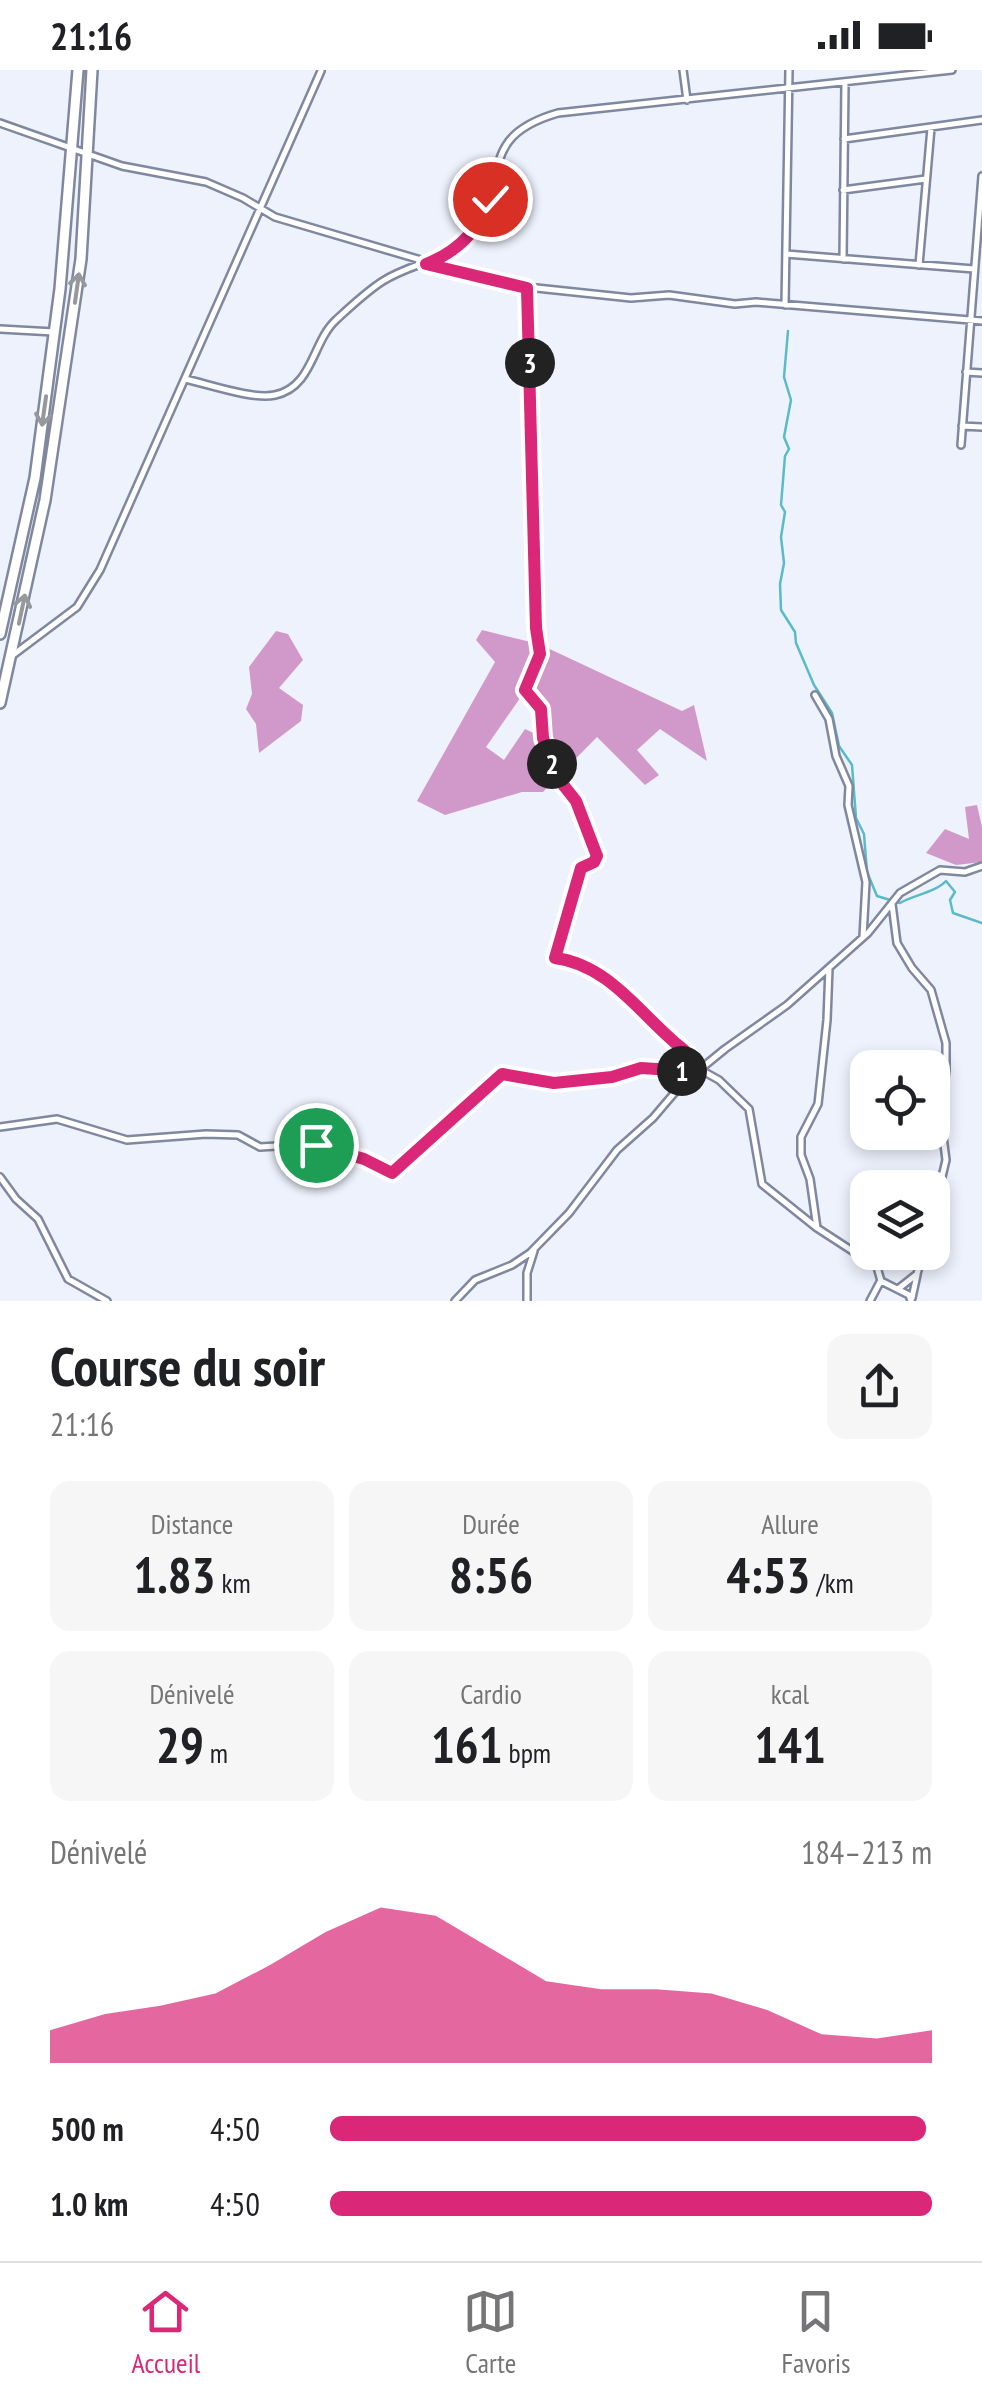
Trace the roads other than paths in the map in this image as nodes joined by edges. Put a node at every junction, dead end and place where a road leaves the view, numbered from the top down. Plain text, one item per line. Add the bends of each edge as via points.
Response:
1 (78, 70) edge
2 (92, 70) edge
3 (683, 70) edge
4 (789, 70) edge
5 (952, 70) edge
6 (322, 71) edge
7 (845, 82) junction
8 (791, 88) junction
9 (686, 100) junction
10 (982, 120) edge
11 (0, 123) edge
12 (931, 127) junction
13 (844, 139) junction
14 (72, 149) junction
15 (86, 153) junction
16 (982, 176) edge
17 (926, 179) junction
18 (844, 190) junction
19 (981, 200) edge
20 (261, 208) junction
21 (786, 254) junction
22 (842, 259) junction
23 (426, 264) junction
24 (919, 265) junction
25 (974, 269) junction
26 (527, 288) junction
27 (785, 305) junction
28 (970, 320) junction
29 (982, 321) edge
30 (0, 329) edge
31 (54, 332) junction
32 (966, 372) junction
33 (982, 373) edge
34 (184, 380) junction
35 (962, 426) junction
36 (982, 427) edge
37 (961, 445) dead end
38 (0, 634) edge
39 (13, 655) junction
40 (815, 696) dead end
41 (0, 704) edge
42 (982, 866) edge
43 (892, 903) junction
44 (864, 937) junction
45 (829, 968) junction
46 (702, 1070) junction
47 (688, 1071) junction
48 (0, 1128) edge
49 (944, 1170) edge
50 (0, 1177) edge
51 (816, 1228) junction
52 (535, 1248) junction
53 (918, 1270) edge
54 (917, 1274) junction
55 (881, 1280) junction
56 (898, 1289) junction
57 (107, 1301) edge
58 (455, 1301) edge
59 (528, 1301) edge
60 (870, 1301) edge

1 - 14 highway
2 - 15 highway
3 - 9 street
4 - 8 street
5 - 7 street
6 - 20 street
7 - 8 street
7 - 13 street
8 - 9 street
8 - 21 street
9 - 23 street via 558,112 517,129 497,159 477,226
10 - 12 street
11 - 14 street
12 - 13 street
12 - 17 street
13 - 18 street
14 - 15 street
14 - 31 highway
15 - 20 street via 147,173 206,182
39 -> 15 highway via 45,500 81,258
16 - 19 street
17 - 18 street
17 - 24 street
18 - 22 street
19 - 25 street
20 - 23 street
20 - 34 street
21 - 22 street
21 - 27 street
22 - 24 street
23 - 26 street
23 - 34 street via 384,281 336,320 310,367 282,393 258,396
24 - 25 street
25 - 28 street
26 - 27 street
26 - 47 street via 540,654 525,690 541,709 551,762 576,801 597,856 581,868 555,958 591,970 639,1006 693,1059
27 - 28 street
28 - 29 street
28 - 32 street
30 - 31 street
31 -> 38 highway via 35,478
32 - 33 street
32 - 35 street
34 - 39 street via 86,595
35 - 36 street
35 - 37 street
39 - 41 highway
40 - 44 street via 849,786 866,882
42 - 43 street via 940,870
43 - 44 street
43 - 49 street via 898,943 931,990 946,1043
44 - 45 street
45 - 46 street
45 - 51 street via 818,1104 801,1136 800,1155
46 - 47 street
46 - 51 street via 749,1109 762,1184
46 - 52 street via 616,1150
47 - 48 street via 641,1068 554,1083 502,1074 392,1173 310,1144 260,1147 238,1135 127,1140 58,1119
50 - 57 street via 38,1219 68,1279
51 - 55 street via 876,1268
52 - 58 street via 475,1280
52 - 59 street
53 - 54 street
54 - 56 street
54 - 56 street via 911,1301
55 - 56 street
55 - 60 street

